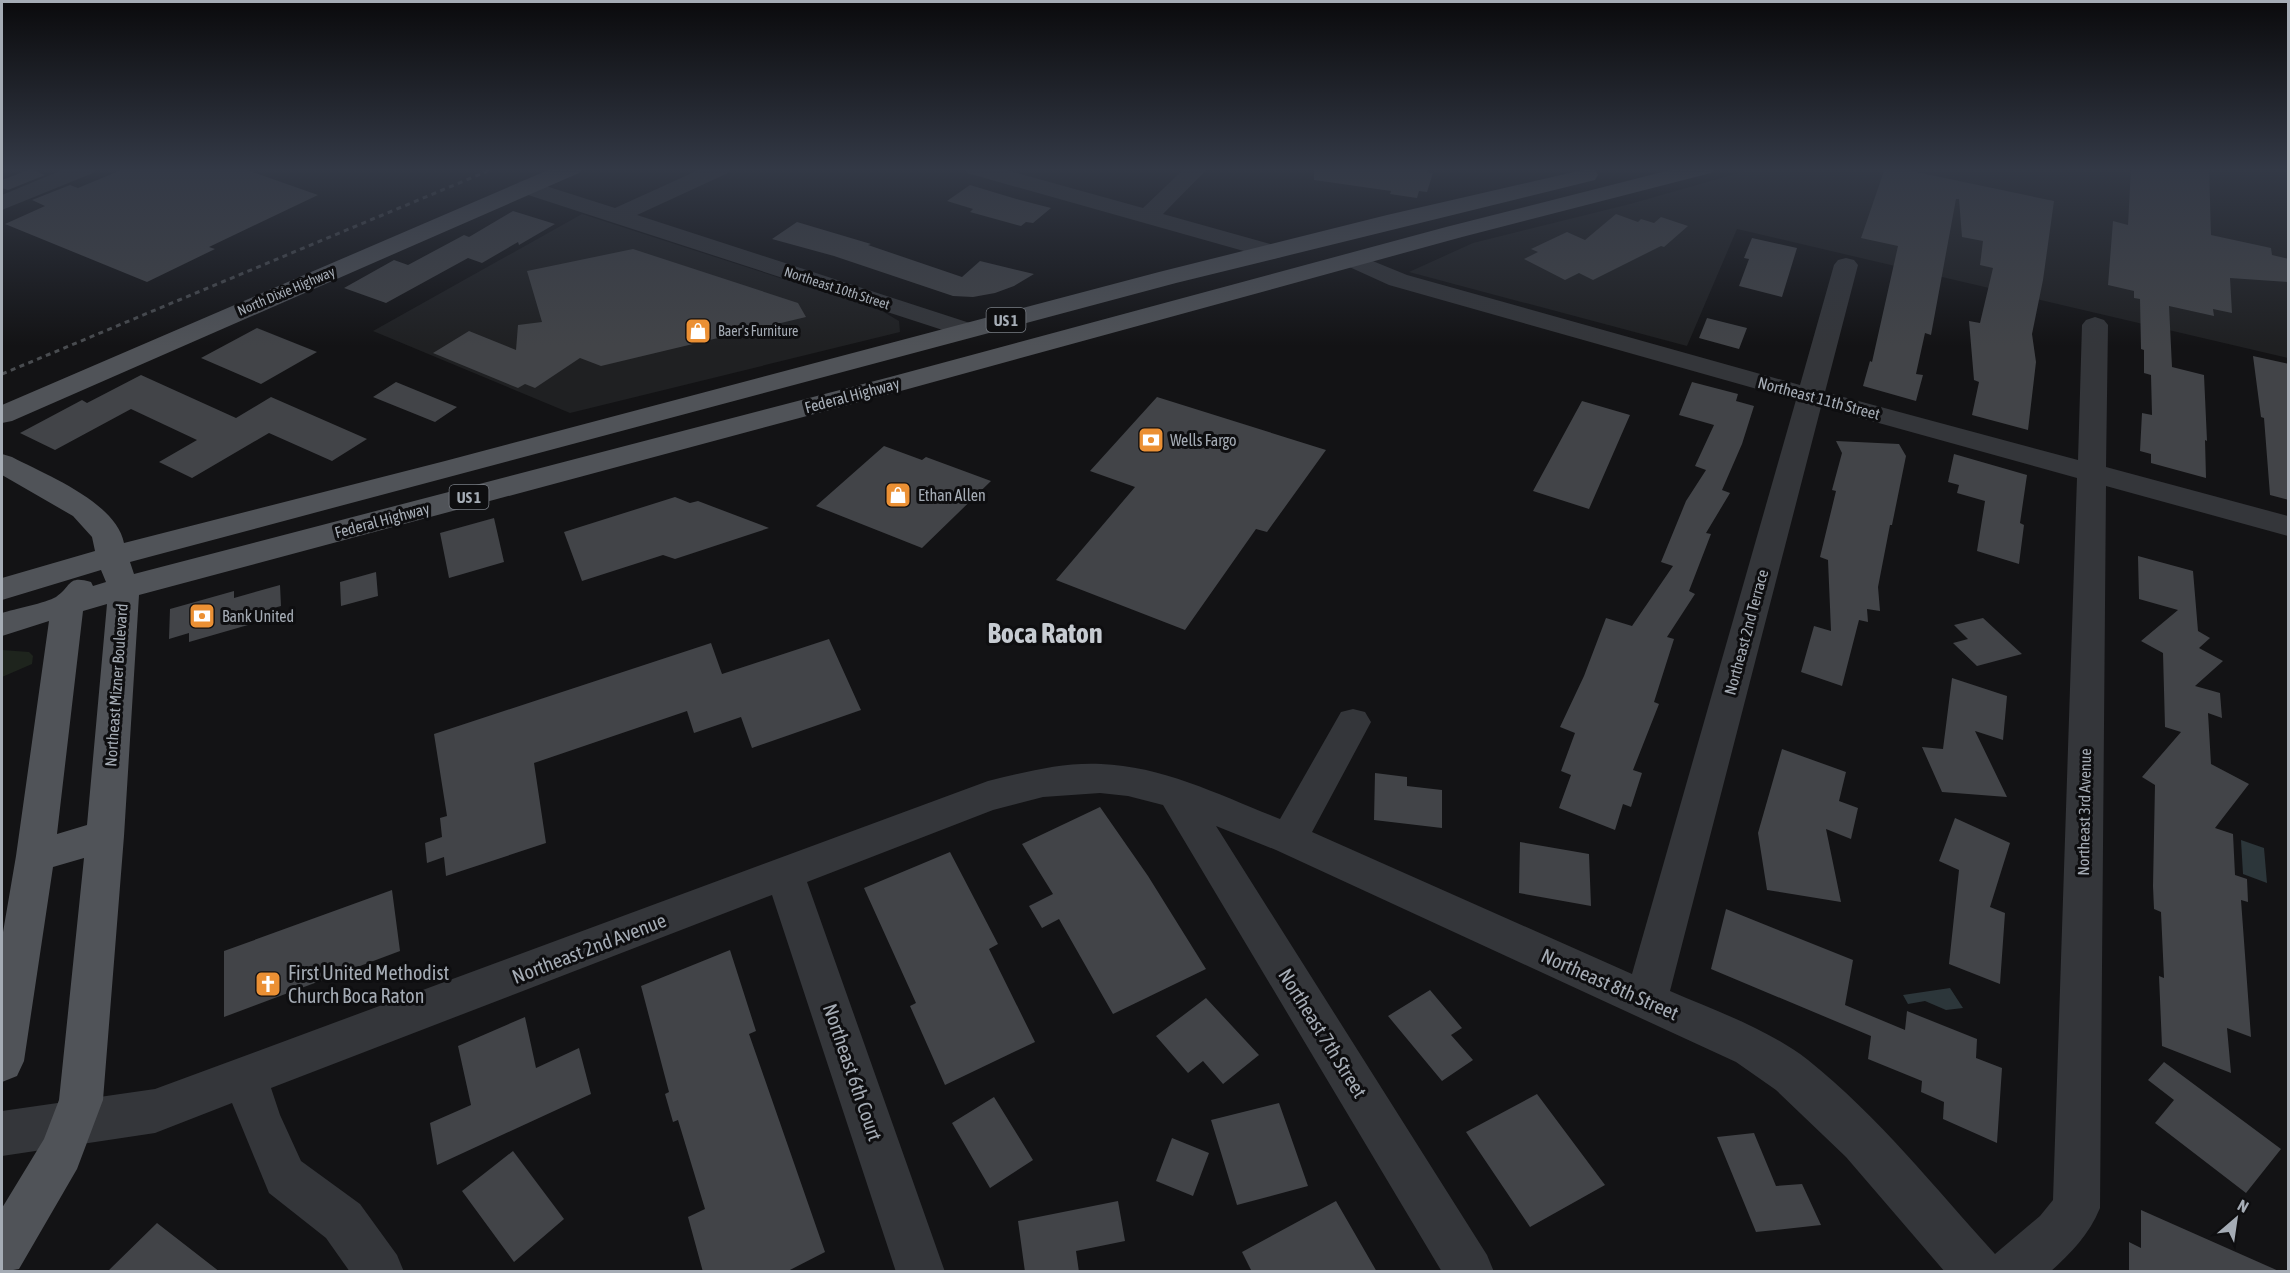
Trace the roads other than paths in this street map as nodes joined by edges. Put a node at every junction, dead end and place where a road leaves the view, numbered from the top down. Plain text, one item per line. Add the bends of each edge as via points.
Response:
1 (434, 227) edge
2 (652, 227) edge
3 (1188, 227) edge
4 (1372, 227) edge
5 (1454, 227) edge
6 (1204, 232) junction
7 (1273, 252) junction
8 (1353, 260) junction
9 (1846, 265) dead end
10 (1207, 269) junction
11 (1077, 302) junction
12 (907, 311) junction
13 (2096, 325) dead end
14 (967, 330) junction
15 (905, 346) junction
16 (1030, 348) junction
17 (899, 383) junction
18 (1810, 396) junction
19 (2, 415) edge
20 (2, 463) edge
21 (2091, 472) junction
22 (2289, 526) edge
23 (117, 571) junction
24 (2, 589) edge
25 (68, 604) junction
26 (2, 624) edge
27 (1353, 722) dead end
28 (1176, 794) junction
29 (105, 836) junction
30 (1289, 839) junction
31 (34, 856) junction
32 (784, 873) junction
33 (1646, 1000) junction
34 (2, 1061) edge
35 (246, 1078) junction
36 (74, 1123) junction
37 (2, 1134) edge
38 (2, 1252) edge
39 (380, 1272) edge
40 (921, 1272) edge
41 (1470, 1272) edge
42 (1978, 1272) edge
43 (2012, 1272) edge

1 - 19 main road, North Dixie Highway
2 - 12 street, Northeast 10th Street
3 - 6 street
4 - 7 main road, Federal Highway / US 1
5 - 8 main road, Federal Highway / US 1
6 - 7 street
6 - 10 street via 1217,245
7 - 10 main road, Federal Highway / US 1
8 - 16 main road, Federal Highway / US 1
8 - 18 street, Northeast 11th Street via 1398,280
9 - 18 street, Northeast 2nd Terrace
10 - 11 main road, Federal Highway / US 1
11 - 14 main road, Federal Highway / US 1
11 - 16 main road via 1037,327
12 - 14 street, Northeast 10th Street
12 - 15 street, Northeast 10th Street via 915,318 916,328
13 - 21 street, Northeast 3rd Avenue
14 - 15 main road, Federal Highway / US 1
14 - 17 main road via 961,344 947,355
15 - 23 main road, Federal Highway / US 1 via 510,453
16 - 17 main road, Federal Highway / US 1
17 - 23 main road, Federal Highway / US 1
18 - 21 street, Northeast 11th Street
18 - 33 street, Northeast 2nd Terrace
20 - 23 main road via 84,509 107,534
21 - 22 street, Northeast 11th Street
21 - 43 street, Northeast 3rd Avenue via 2076,1208 2057,1233
23 - 24 main road, Federal Highway / US 1
23 - 25 main road
23 - 29 main road, Northeast Mizner Boulevard
25 - 26 main road
25 - 31 main road
27 - 30 street
28 - 30 street, Northeast 8th Street
28 - 32 street, Northeast 2nd Avenue via 1100,778 1043,782 988,796
28 - 41 street, Northeast 7th Street
29 - 31 main road
29 - 36 main road, Northeast Mizner Boulevard via 87,1053
30 - 33 street, Northeast 8th Street
31 - 34 main road
32 - 35 street, Northeast 2nd Avenue
32 - 40 street, Northeast 6th Court
33 - 42 street, Northeast 8th Street via 1751,1048 1792,1075 1862,1141
35 - 36 street, Northeast 2nd Avenue via 155,1111
35 - 39 street via 259,1120 285,1176 343,1221
36 - 37 street, Northeast 2nd Avenue
36 - 38 main road, Northeast Mizner Boulevard

